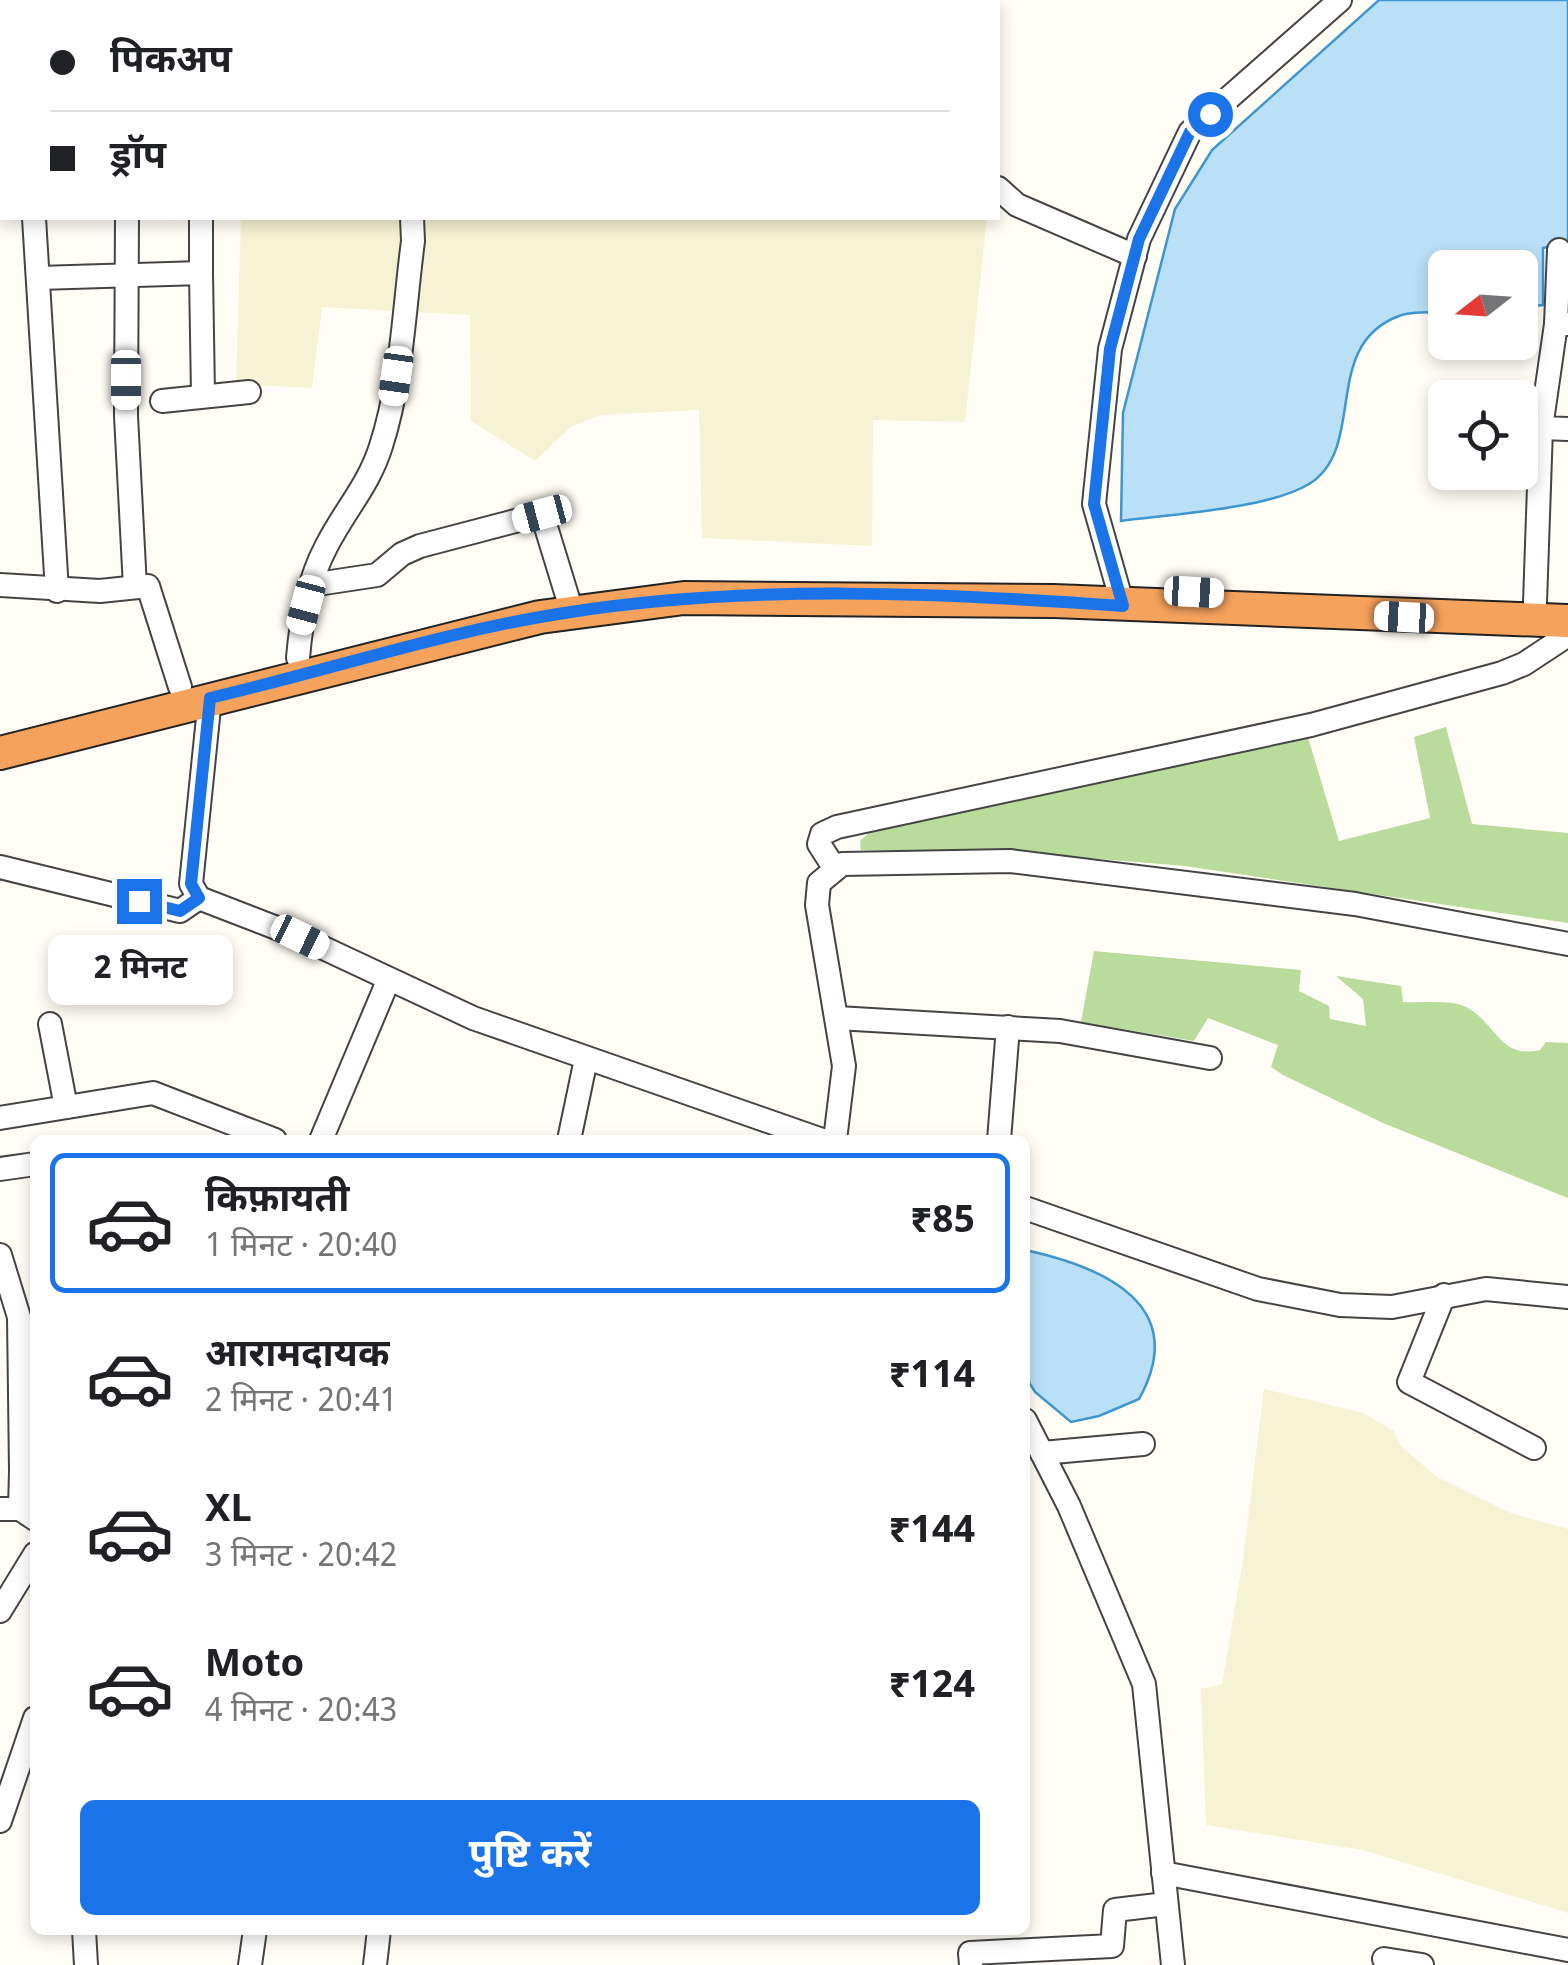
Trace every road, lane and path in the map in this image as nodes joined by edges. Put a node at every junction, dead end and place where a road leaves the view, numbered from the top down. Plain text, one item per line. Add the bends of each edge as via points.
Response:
1 (1340, 0) edge
2 (1000, 190) edge
3 (34, 220) edge
4 (127, 220) edge
5 (201, 220) edge
6 (412, 220) edge
7 (1559, 250) dead end
8 (1135, 256) junction
9 (125, 272) junction
10 (200, 273) junction
11 (38, 278) junction
12 (1562, 324) edge
13 (249, 392) dead end
14 (203, 395) junction
15 (162, 401) dead end
16 (1542, 428) junction
17 (1568, 429) edge
18 (0, 585) edge
19 (311, 585) junction
20 (135, 588) junction
21 (58, 591) junction
22 (1122, 597) junction
23 (1534, 602) junction
24 (570, 603) junction
25 (1568, 604) edge
26 (1567, 637) edge
27 (298, 658) junction
28 (195, 693) junction
29 (0, 735) edge
30 (0, 753) edge
31 (0, 867) edge
32 (835, 869) junction
33 (199, 898) junction
34 (1568, 944) edge
35 (388, 981) junction
36 (837, 1018) junction
37 (50, 1024) dead end
38 (1008, 1027) junction
39 (586, 1058) junction
40 (1210, 1058) dead end
41 (66, 1107) junction
42 (748, 1116) junction
43 (0, 1118) edge
44 (263, 1135) edge
45 (323, 1135) edge
46 (571, 1135) edge
47 (744, 1135) edge
48 (807, 1135) edge
49 (836, 1135) edge
50 (999, 1135) edge
51 (30, 1165) edge
52 (0, 1169) edge
53 (1030, 1210) edge
54 (0, 1255) edge
55 (30, 1284) edge
56 (11, 1285) junction
57 (1444, 1295) junction
58 (1568, 1297) edge
59 (19, 1362) edge
60 (1030, 1430) edge
61 (1143, 1444) dead end
62 (1534, 1448) dead end
63 (1042, 1454) junction
64 (28, 1471) edge
65 (18, 1512) edge
66 (30, 1562) edge
67 (0, 1611) edge
68 (30, 1733) edge
69 (0, 1822) edge
70 (1163, 1874) junction
71 (1166, 1904) junction
72 (84, 1935) edge
73 (254, 1935) edge
74 (378, 1935) edge
75 (1568, 1950) edge
76 (1093, 1956) edge
77 (1016, 1958) edge
78 (1384, 1959) dead end
79 (86, 1965) edge
80 (250, 1965) edge
81 (374, 1965) edge
82 (971, 1965) edge
83 (1173, 1965) edge
84 (1422, 1965) edge

1 - 8 street via 1190,132
2 - 8 street via 1017,204
3 - 11 street
4 - 9 street
5 - 10 street
6 - 19 street via 400,344 381,446 366,487 326,547
7 - 12 street
8 - 22 street via 1110,349 1094,504
9 - 10 street
9 - 11 street
9 - 20 street
10 - 14 street
11 - 21 street
12 - 16 street
13 - 14 street
14 - 15 street
16 - 17 street
16 - 23 street
18 - 21 street
19 - 24 street via 377,575 420,546 542,514
19 - 27 street
20 - 21 street
20 - 28 street via 148,586
22 - 23 highway
22 - 24 highway
22 - 26 highway
23 - 25 highway
24 - 27 highway
24 - 28 highway
26 - 32 street via 1502,673 1311,725 837,827 822,834 819,844
27 - 28 highway
28 - 29 highway
28 - 30 highway
28 - 33 street via 191,884
31 - 33 street via 168,910 180,911
32 - 34 street via 1010,861 1355,904
32 - 36 street via 818,883 817,905
33 - 35 street
35 - 39 street
35 - 45 street
36 - 38 street
36 - 49 street via 844,1066
37 - 41 street
38 - 40 street
38 - 50 street
39 - 42 street
39 - 46 street
41 - 43 street
41 - 44 street via 153,1093
42 - 47 street
42 - 48 street
51 - 52 street
53 - 57 street via 1258,1289 1366,1307
54 - 56 street
55 - 56 street
56 - 59 street
57 - 58 street via 1486,1289
57 - 62 street via 1409,1382
59 - 64 street
60 - 63 street
61 - 63 street
63 - 70 street via 1144,1684
64 - 65 street
66 - 67 street
68 - 69 street
70 - 71 street
70 - 75 street
71 - 76 street via 1115,1910 1112,1946
71 - 83 street
72 - 79 street
73 - 80 street
74 - 81 street
76 - 77 street
77 - 82 street via 970,1953
78 - 84 street

